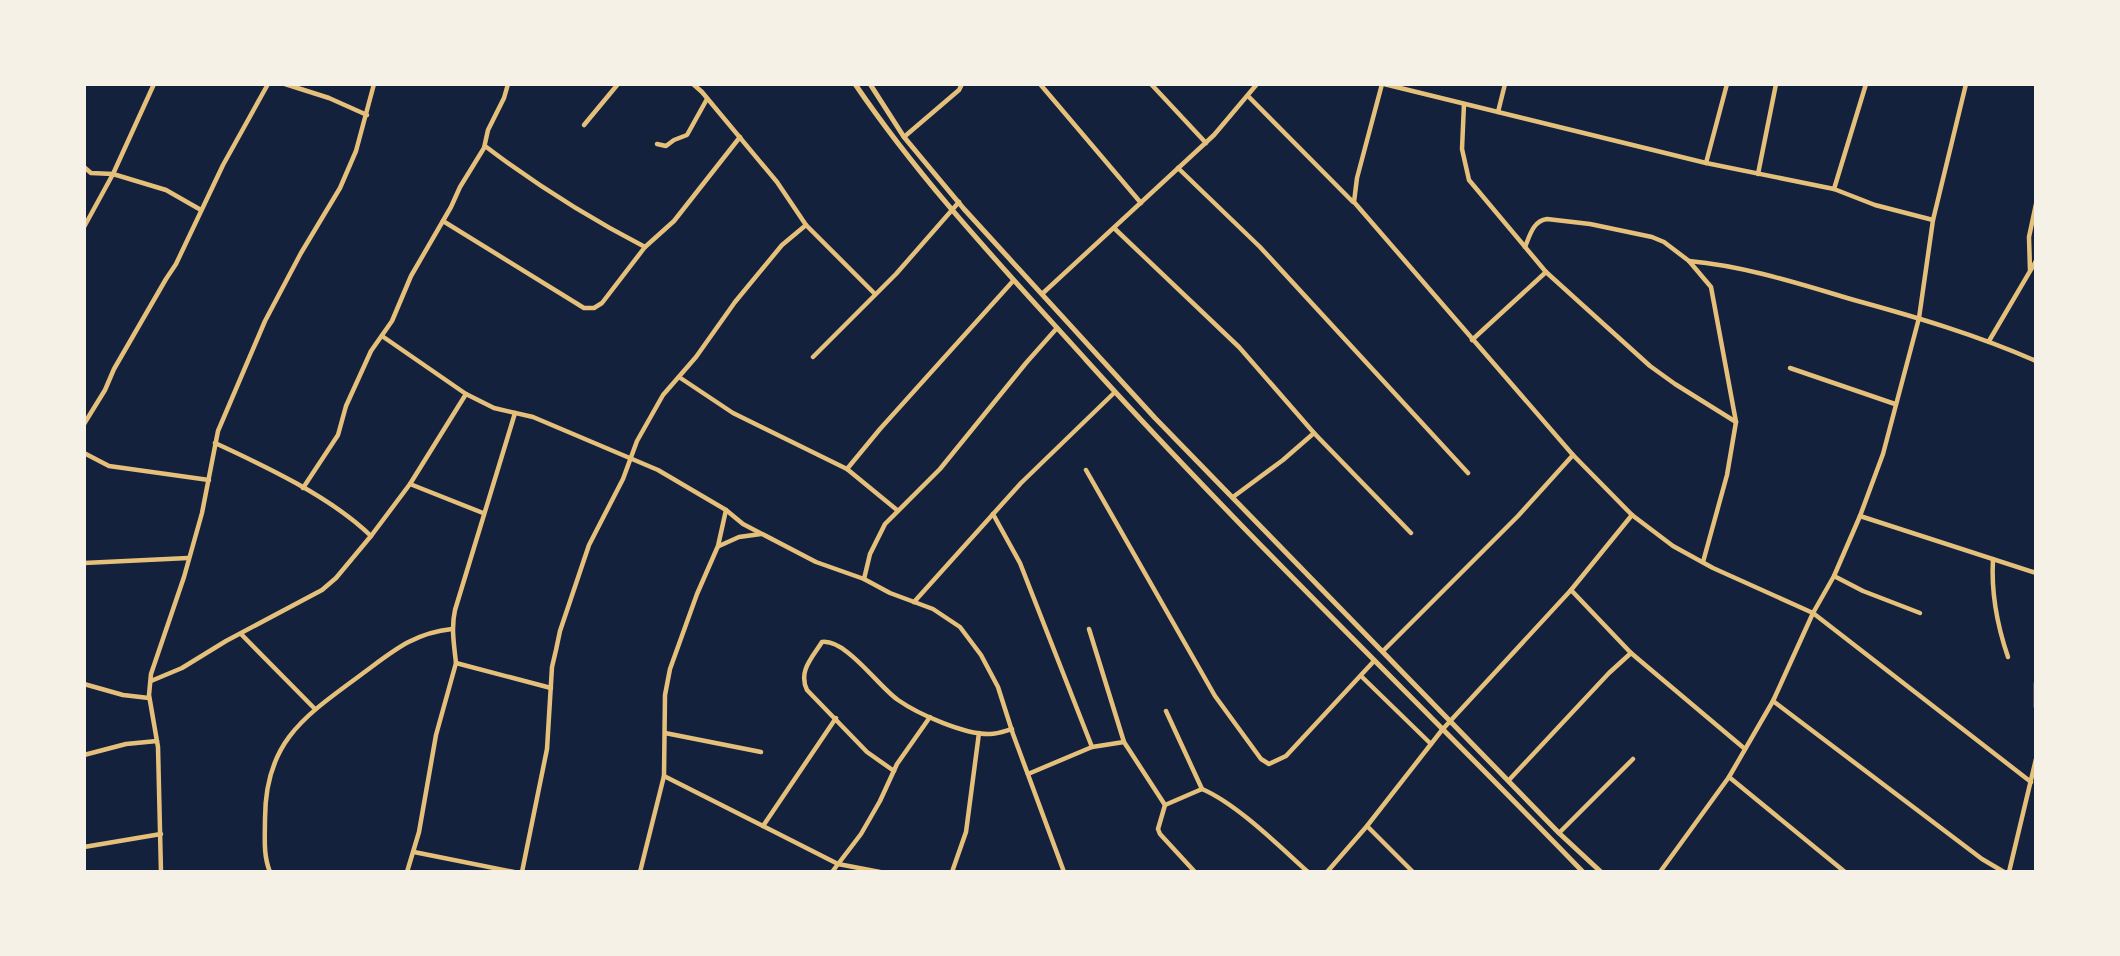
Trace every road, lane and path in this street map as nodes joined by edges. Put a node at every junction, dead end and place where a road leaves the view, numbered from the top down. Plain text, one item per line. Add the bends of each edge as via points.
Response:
1 (154, 84) edge
2 (268, 84) edge
3 (285, 84) edge
4 (374, 84) edge
5 (508, 84) edge
6 (618, 84) edge
7 (855, 84) edge
8 (870, 84) edge
9 (962, 84) edge
10 (1040, 84) edge
11 (1152, 84) edge
12 (1257, 84) edge
13 (1383, 84) edge
14 (1505, 84) edge
15 (1727, 84) edge
16 (1776, 84) edge
17 (1866, 84) edge
18 (1966, 84) edge
19 (695, 85) edge
20 (1248, 96) junction
21 (708, 99) junction
22 (1464, 104) junction
23 (1498, 112) junction
24 (367, 115) junction
25 (584, 125) dead end
26 (740, 137) junction
27 (904, 137) junction
28 (1206, 143) junction
29 (657, 144) dead end
30 (485, 146) junction
31 (1706, 163) junction
32 (84, 167) edge
33 (1178, 168) junction
34 (113, 174) junction
35 (1758, 174) junction
36 (1834, 189) junction
37 (959, 202) junction
38 (1354, 202) junction
39 (1141, 203) junction
40 (2036, 204) edge
41 (201, 210) junction
42 (951, 211) junction
43 (1933, 220) junction
44 (443, 221) junction
45 (806, 225) junction
46 (84, 227) edge
47 (1114, 228) junction
48 (645, 247) junction
49 (1525, 247) junction
50 (1689, 261) junction
51 (2036, 261) edge
52 (2030, 271) junction
53 (1546, 272) junction
54 (1013, 281) junction
55 (875, 294) junction
56 (1042, 294) junction
57 (1919, 318) junction
58 (1056, 328) junction
59 (382, 336) junction
60 (1472, 340) junction
61 (1989, 341) junction
62 (813, 357) dead end
63 (2036, 361) edge
64 (1790, 368) dead end
65 (679, 377) junction
66 (1115, 392) junction
67 (466, 394) junction
68 (1895, 404) junction
69 (515, 413) junction
70 (1736, 422) junction
71 (84, 424) edge
72 (1314, 433) junction
73 (215, 443) junction
74 (84, 453) edge
75 (1573, 455) junction
76 (630, 458) junction
77 (847, 469) junction
78 (1086, 470) dead end
79 (1468, 473) dead end
80 (209, 481) junction
81 (410, 484) junction
82 (303, 488) junction
83 (1233, 497) junction
84 (726, 510) junction
85 (897, 510) junction
86 (484, 513) junction
87 (993, 514) junction
88 (1632, 515) junction
89 (1860, 516) junction
90 (1411, 533) dead end
91 (763, 534) junction
92 (371, 536) junction
93 (718, 546) junction
94 (188, 558) junction
95 (1993, 559) junction
96 (1703, 562) junction
97 (84, 563) edge
98 (2036, 573) edge
99 (1834, 576) junction
100 (864, 579) junction
101 (1571, 590) junction
102 (914, 602) junction
103 (1920, 612) dead end
104 (1813, 613) junction
105 (452, 629) junction
106 (1089, 629) dead end
107 (241, 634) junction
108 (1383, 651) junction
109 (1631, 653) junction
110 (2008, 657) dead end
111 (1374, 661) junction
112 (456, 663) junction
113 (1361, 676) junction
114 (150, 681) junction
115 (2036, 683) edge
116 (84, 684) edge
117 (551, 688) junction
118 (149, 698) junction
119 (1773, 701) junction
120 (2036, 707) edge
121 (315, 709) junction
122 (1166, 712) dead end
123 (931, 716) junction
124 (836, 718) junction
125 (1451, 720) junction
126 (1012, 729) junction
127 (1442, 730) junction
128 (665, 733) junction
129 (979, 733) junction
130 (157, 741) junction
131 (1124, 742) junction
132 (1431, 744) junction
133 (1092, 747) junction
134 (1745, 749) junction
135 (761, 752) dead end
136 (84, 754) edge
137 (2036, 759) edge
138 (1633, 760) dead end
139 (894, 771) junction
140 (1028, 774) junction
141 (664, 776) junction
142 (1729, 777) junction
143 (1509, 780) junction
144 (2031, 782) junction
145 (1202, 789) junction
146 (1165, 806) junction
147 (763, 826) junction
148 (1367, 827) junction
149 (1559, 833) junction
150 (161, 834) junction
151 (84, 847) edge
152 (414, 852) junction
153 (838, 864) junction
154 (161, 872) edge
155 (270, 872) edge
156 (407, 872) edge
157 (514, 872) edge
158 (522, 872) edge
159 (640, 872) edge
160 (832, 872) edge
161 (880, 872) edge
162 (952, 872) edge
163 (1064, 872) edge
164 (1195, 872) edge
165 (1308, 872) edge
166 (1327, 872) edge
167 (1413, 872) edge
168 (1584, 872) edge
169 (1601, 872) edge
170 (1660, 872) edge
171 (1845, 872) edge
172 (2007, 872) edge

1 - 34 street
2 - 41 street
3 - 24 street
4 - 24 street
5 - 30 street
6 - 25 street
7 - 42 street
8 - 27 street
9 - 27 street
10 - 39 street
11 - 28 street
12 - 20 street
13 - 22 street
13 - 38 street
14 - 23 street
15 - 31 street
16 - 35 street
17 - 36 street
18 - 43 street
19 - 21 street
20 - 28 street
20 - 38 street
21 - 26 street
21 - 29 street via 687,135 666,146
22 - 23 street
22 - 49 street via 1462,149 1469,180
23 - 31 street
24 - 73 street via 340,188 265,321
26 - 45 street
26 - 48 street via 674,221
27 - 37 street
28 - 33 street
30 - 44 street
30 - 48 street via 603,225
31 - 35 street
32 - 34 street via 91,173
33 - 39 street
33 - 79 street via 1259,247
34 - 41 street via 166,190
34 - 46 street
35 - 36 street
36 - 43 street
37 - 42 street
37 - 56 street
38 - 60 street
39 - 47 street
40 - 52 street via 2029,237
41 - 71 street via 176,264
42 - 54 street
42 - 55 street
43 - 57 street
44 - 48 street via 584,308 603,303
44 - 59 street
45 - 55 street
45 - 65 street via 774,255
47 - 56 street
47 - 72 street via 1239,347
49 - 50 street via 1534,225 1547,219 1652,237
49 - 53 street
50 - 57 street via 1726,265
50 - 70 street via 1711,287
51 - 52 street
52 - 61 street
53 - 60 street
53 - 70 street via 1650,366
54 - 58 street
54 - 77 street
55 - 62 street
56 - 83 street
57 - 61 street
57 - 68 street
58 - 66 street
58 - 85 street via 940,469
59 - 67 street
59 - 82 street via 352,392 338,435
60 - 75 street
61 - 63 street
64 - 68 street
65 - 76 street via 663,395
65 - 77 street via 733,413
66 - 87 street
66 - 111 street
67 - 69 street
67 - 81 street
68 - 89 street
69 - 76 street
69 - 86 street
70 - 96 street
72 - 83 street
72 - 90 street
73 - 80 street
73 - 82 street
74 - 80 street via 109,466
75 - 88 street
75 - 108 street
76 - 84 street
76 - 117 street via 573,591 560,631
77 - 85 street
78 - 113 street via 1215,696 1261,759 1269,764 1286,756
80 - 94 street
81 - 86 street
81 - 92 street
82 - 92 street
83 - 108 street
84 - 91 street
84 - 93 street
85 - 100 street via 877,538
86 - 105 street
87 - 102 street
87 - 133 street via 1020,562
88 - 96 street
88 - 101 street
89 - 95 street
89 - 99 street
91 - 93 street
91 - 100 street via 816,562
92 - 107 street via 328,586
93 - 128 street via 670,668
94 - 97 street
94 - 114 street
95 - 98 street
95 - 110 street via 1993,597
96 - 104 street
99 - 103 street
99 - 104 street
100 - 102 street
101 - 109 street
101 - 125 street
102 - 126 street via 933,609 968,635 998,687
104 - 119 street
104 - 144 street
105 - 112 street
105 - 121 street via 432,631 389,653
106 - 131 street
107 - 114 street
107 - 121 street
108 - 125 street
109 - 134 street
109 - 143 street
111 - 113 street
111 - 127 street
112 - 117 street
112 - 152 street via 436,735
113 - 132 street
114 - 118 street
115 - 120 street
116 - 118 street
117 - 158 street via 547,749
118 - 130 street
119 - 134 street
119 - 172 street via 1982,859
121 - 155 street via 283,744 267,784 264,846
122 - 145 street
123 - 124 street via 898,700 838,645 822,642 804,670 803,681
123 - 129 street
123 - 139 street
124 - 139 street via 867,752
124 - 147 street
125 - 127 street
125 - 143 street
126 - 129 street
126 - 140 street
127 - 132 street
127 - 168 street
128 - 135 street
128 - 141 street
129 - 162 street via 967,832
130 - 136 street
130 - 150 street
131 - 133 street
131 - 146 street
132 - 148 street
133 - 140 street
134 - 142 street
137 - 144 street
138 - 149 street
139 - 153 street via 861,834
140 - 163 street
141 - 147 street
141 - 159 street
142 - 170 street
142 - 171 street
143 - 149 street
144 - 172 street
145 - 146 street
145 - 165 street via 1241,814
146 - 164 street via 1160,834
147 - 153 street
148 - 166 street
148 - 167 street
149 - 169 street
150 - 151 street
150 - 154 street
152 - 156 street
152 - 157 street
153 - 160 street
153 - 161 street

